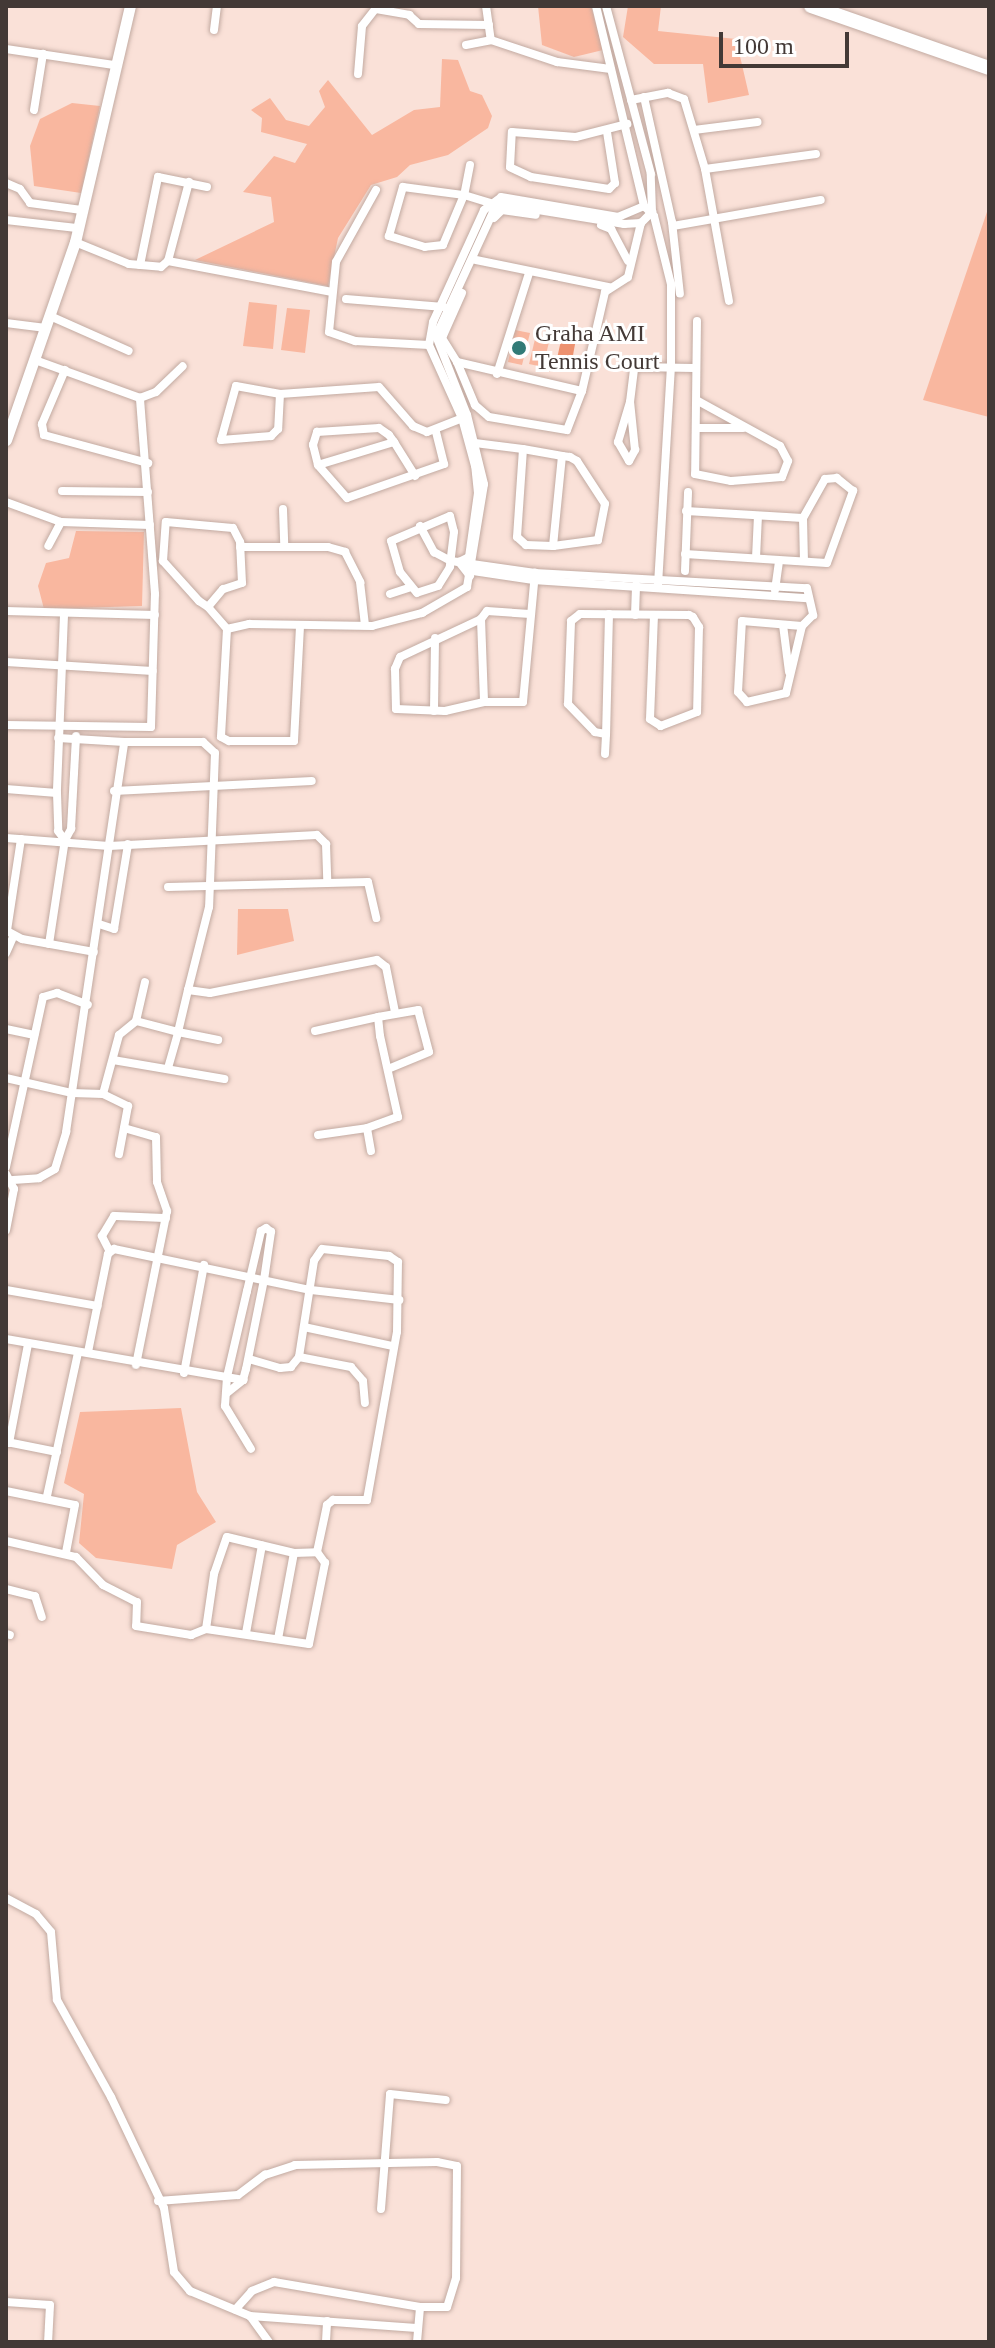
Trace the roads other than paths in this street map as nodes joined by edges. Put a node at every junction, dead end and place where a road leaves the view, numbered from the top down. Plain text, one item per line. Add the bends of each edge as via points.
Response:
1 (130, 6) edge
2 (217, 6) edge
3 (486, 6) edge
4 (596, 6) edge
5 (606, 6) edge
6 (811, 6) edge
7 (377, 8) edge
8 (489, 25) junction
9 (214, 30) dead end
10 (491, 40) junction
11 (466, 45) dead end
12 (6, 49) edge
13 (43, 54) junction
14 (114, 65) junction
15 (989, 68) edge
16 (611, 69) junction
17 (358, 74) dead end
18 (644, 97) junction
19 (631, 100) junction
20 (34, 110) dead end
21 (758, 122) dead end
22 (627, 124) junction
23 (694, 130) junction
24 (607, 132) junction
25 (816, 154) dead end
26 (470, 165) dead end
27 (705, 169) junction
28 (189, 182) junction
29 (6, 183) edge
30 (207, 187) dead end
31 (376, 190) dead end
32 (464, 195) junction
33 (821, 200) dead end
34 (494, 204) junction
35 (648, 209) junction
36 (82, 210) junction
37 (715, 218) junction
38 (6, 220) edge
39 (641, 223) junction
40 (673, 226) junction
41 (77, 228) junction
42 (75, 242) junction
43 (476, 260) junction
44 (168, 261) junction
45 (628, 261) junction
46 (140, 265) junction
47 (529, 273) junction
48 (609, 287) junction
49 (332, 292) junction
50 (680, 294) dead end
51 (346, 299) dead end
52 (729, 301) dead end
53 (445, 307) junction
54 (50, 316) junction
55 (697, 321) dead end
56 (6, 323) edge
57 (46, 328) junction
58 (429, 345) junction
59 (129, 351) dead end
60 (35, 360) junction
61 (457, 362) junction
62 (183, 366) dead end
63 (671, 366) junction
64 (694, 368) junction
65 (65, 370) junction
66 (450, 371) junction
67 (497, 374) junction
68 (440, 376) junction
69 (582, 391) junction
70 (280, 394) junction
71 (140, 398) junction
72 (698, 401) junction
73 (630, 402) junction
74 (464, 417) junction
75 (696, 428) junction
76 (747, 428) junction
77 (436, 432) junction
78 (6, 440) edge
79 (394, 442) junction
80 (475, 443) junction
81 (523, 449) junction
82 (562, 456) junction
83 (148, 463) junction
84 (318, 465) junction
85 (415, 476) junction
86 (62, 491) dead end
87 (148, 492) junction
88 (688, 492) dead end
89 (6, 502) edge
90 (283, 509) dead end
91 (686, 511) junction
92 (758, 516) junction
93 (803, 518) junction
94 (61, 522) junction
95 (150, 525) junction
96 (420, 526) junction
97 (48, 546) dead end
98 (553, 546) junction
99 (240, 547) junction
100 (284, 547) junction
101 (685, 554) junction
102 (756, 558) junction
103 (804, 561) junction
104 (455, 562) junction
105 (779, 562) junction
106 (473, 570) junction
107 (685, 571) dead end
108 (534, 577) junction
109 (658, 582) junction
110 (636, 585) junction
111 (409, 588) junction
112 (775, 591) junction
113 (390, 594) dead end
114 (208, 607) junction
115 (6, 611) edge
116 (530, 614) junction
117 (609, 614) junction
118 (64, 615) junction
119 (155, 615) junction
120 (635, 615) junction
121 (654, 615) junction
122 (481, 619) junction
123 (300, 625) junction
124 (783, 625) junction
125 (368, 626) junction
126 (802, 626) junction
127 (227, 629) junction
128 (435, 638) junction
129 (6, 662) edge
130 (63, 666) junction
131 (153, 671) junction
132 (790, 672) junction
133 (484, 702) junction
134 (434, 711) junction
135 (6, 725) edge
136 (59, 726) junction
137 (76, 727) junction
138 (151, 727) junction
139 (606, 734) junction
140 (58, 738) junction
141 (76, 738) junction
142 (124, 742) junction
143 (151, 742) junction
144 (605, 754) dead end
145 (74, 773) junction
146 (57, 774) junction
147 (312, 781) dead end
148 (6, 789) edge
149 (216, 790) junction
150 (114, 791) junction
151 (57, 793) junction
152 (6, 838) edge
153 (21, 839) junction
154 (65, 840) junction
155 (213, 840) junction
156 (128, 844) junction
157 (109, 846) junction
158 (105, 867) junction
159 (124, 870) junction
160 (327, 882) junction
161 (11, 884) edge
162 (168, 887) dead end
163 (211, 889) junction
164 (376, 918) dead end
165 (99, 924) junction
166 (10, 940) edge
167 (49, 944) junction
168 (94, 952) junction
169 (6, 953) edge
170 (145, 982) dead end
171 (188, 990) junction
172 (88, 1005) junction
173 (395, 1012) junction
174 (378, 1017) junction
175 (136, 1021) junction
176 (6, 1029) edge
177 (315, 1031) dead end
178 (178, 1032) junction
179 (34, 1035) junction
180 (218, 1040) dead end
181 (113, 1060) junction
182 (168, 1068) junction
183 (388, 1069) junction
184 (6, 1078) edge
185 (224, 1079) dead end
186 (26, 1083) junction
187 (72, 1093) junction
188 (103, 1094) junction
189 (10, 1126) edge
190 (124, 1128) junction
191 (367, 1128) junction
192 (318, 1135) dead end
193 (371, 1151) dead end
194 (119, 1154) dead end
195 (6, 1167) edge
196 (10, 1177) edge
197 (166, 1218) junction
198 (6, 1225) edge
199 (109, 1250) junction
200 (158, 1258) junction
201 (204, 1265) junction
202 (251, 1277) junction
203 (264, 1280) junction
204 (6, 1290) edge
205 (311, 1290) junction
206 (399, 1300) junction
207 (98, 1306) junction
208 (304, 1327) junction
209 (6, 1339) edge
210 (28, 1344) junction
211 (393, 1346) junction
212 (83, 1352) junction
213 (299, 1357) junction
214 (249, 1359) junction
215 (136, 1365) junction
216 (184, 1373) junction
217 (227, 1377) junction
218 (243, 1380) junction
219 (227, 1393) junction
220 (365, 1403) dead end
221 (7, 1442) edge
222 (251, 1449) dead end
223 (57, 1452) junction
224 (6, 1491) edge
225 (47, 1496) junction
226 (6, 1541) edge
227 (262, 1545) junction
228 (66, 1552) junction
229 (317, 1552) junction
230 (294, 1553) junction
231 (6, 1589) edge
232 (42, 1617) dead end
233 (206, 1629) junction
234 (246, 1633) junction
235 (278, 1639) junction
236 (6, 1898) edge
237 (446, 2100) dead end
238 (386, 2161) junction
239 (158, 2201) junction
240 (381, 2209) dead end
241 (6, 2302) edge
242 (420, 2307) junction
243 (235, 2310) junction
244 (250, 2316) junction
245 (327, 2321) junction
246 (417, 2328) junction
247 (48, 2342) edge
248 (269, 2342) edge
249 (326, 2342) edge
250 (417, 2342) edge

1 - 14 street
2 - 9 street
3 - 8 street
4 - 16 street
5 - 19 street
6 - 15 highway
7 - 8 street via 409,15 419,24
7 - 17 street via 362,26
8 - 10 street
10 - 11 street
10 - 16 street via 557,62
12 - 13 street
13 - 14 street
13 - 20 street
14 - 36 street
16 - 22 street
18 - 19 street
18 - 23 street via 677,94 684,99
18 - 40 street
19 - 35 street via 651,174
21 - 23 street
22 - 24 street
22 - 35 street
23 - 27 street
24 - 24 street via 576,137 512,132 507,137 510,167 531,177 609,189 615,183
25 - 27 street
26 - 32 street
27 - 37 street
28 - 30 street
28 - 44 street
28 - 46 street via 158,177
29 - 36 street via 20,189 30,203
31 - 49 street via 342,248
32 - 32 street via 439,247 389,236 401,188
32 - 34 street
33 - 37 street
34 - 35 street via 501,197 618,217
34 - 39 street
34 - 53 street
35 - 39 street
35 - 63 street via 671,284
36 - 41 street
37 - 40 street
37 - 52 street
38 - 41 street
39 - 45 street
40 - 50 street
41 - 42 street
42 - 46 street
42 - 54 street
43 - 45 street via 502,210 609,227
43 - 47 street
43 - 61 street via 442,338
44 - 46 street via 158,268
44 - 49 street
45 - 48 street via 628,277 620,286
47 - 48 street
47 - 67 street
48 - 69 street
49 - 58 street via 328,327 334,336
51 - 53 street
53 - 58 street
53 - 66 street via 436,336
54 - 57 street
54 - 59 street
55 - 64 street
56 - 57 street
57 - 60 street
58 - 68 street
60 - 65 street
60 - 78 street
61 - 67 street
61 - 69 street via 475,405 489,417 567,430
62 - 71 street via 156,392
63 - 64 street
63 - 73 street via 636,365
63 - 109 street
64 - 72 street
65 - 71 street
65 - 83 street via 42,424 44,435
66 - 68 street
66 - 74 street
67 - 69 street
68 - 74 street
70 - 70 street via 278,429 271,436 221,440 233,388
70 - 77 street via 379,387 413,426
71 - 83 street
72 - 75 street
72 - 76 street
73 - 73 street via 618,442 629,461 635,450
74 - 77 street
74 - 80 street
74 - 104 street via 478,493 469,557
75 - 76 street
75 - 76 street via 693,470 699,478 782,477 788,461 780,446
77 - 85 street via 444,464
79 - 84 street
79 - 84 street via 374,427 317,432 313,445
79 - 85 street
80 - 81 street
80 - 106 street via 485,490
81 - 82 street
81 - 98 street via 517,537 526,545
82 - 98 street
82 - 98 street via 577,461 600,490 606,515 594,543
83 - 87 street
84 - 85 street via 343,498
86 - 87 street
87 - 95 street
88 - 91 street
89 - 94 street
90 - 100 street
91 - 92 street
91 - 101 street
92 - 93 street
92 - 102 street
93 - 103 street
93 - 103 street via 825,479 837,478 853,491 831,557 822,564
94 - 95 street
94 - 97 street
95 - 119 street
96 - 104 street via 434,552
96 - 104 street via 450,516
96 - 111 street via 391,541
99 - 100 street
99 - 114 street via 242,583 223,589
99 - 114 street via 239,535 230,526 166,522 163,561 174,578
100 - 125 street via 345,552 360,582
101 - 102 street
101 - 107 street
102 - 105 street
103 - 105 street
104 - 106 street
104 - 111 street via 443,582 428,592
105 - 112 street
106 - 108 street
106 - 125 street via 459,596 391,623
108 - 109 street
108 - 110 street
108 - 116 street
109 - 110 street
109 - 112 street
110 - 120 street
111 - 113 street
112 - 126 street via 807,598 813,615
114 - 127 street
115 - 118 street
116 - 122 street via 494,608
116 - 133 street via 525,700 516,705
117 - 120 street
117 - 139 street
117 - 139 street via 580,614 571,621 568,704 573,714
118 - 119 street
118 - 130 street
119 - 131 street
120 - 121 street
121 - 121 street via 691,616 699,627 697,712 661,726 649,717
122 - 128 street
122 - 133 street
123 - 125 street
123 - 127 street
123 - 127 street via 294,741 221,737
124 - 126 street
124 - 132 street
124 - 132 street via 748,618 740,623 739,695 747,702 775,699 786,693
126 - 132 street
128 - 134 street
128 - 134 street via 397,661 394,701 399,711
129 - 130 street
130 - 131 street
130 - 136 street
131 - 138 street
133 - 134 street
135 - 136 street
136 - 137 street
136 - 140 street
137 - 138 street
137 - 141 street
138 - 143 street
139 - 144 street
140 - 141 street
140 - 146 street
141 - 142 street
141 - 145 street
142 - 143 street
142 - 150 street
143 - 149 street via 208,743 215,753
145 - 146 street
145 - 154 street via 71,829
146 - 151 street
147 - 149 street
148 - 151 street
149 - 150 street
149 - 155 street
150 - 157 street
151 - 154 street via 58,831
152 - 153 street
153 - 154 street
153 - 161 street
154 - 157 street
154 - 167 street
155 - 156 street
155 - 160 street via 321,836
155 - 163 street
156 - 157 street
156 - 159 street
157 - 158 street
158 - 159 street
158 - 165 street
159 - 165 street via 114,929
160 - 163 street
160 - 164 street via 368,882
161 - 166 street
162 - 163 street
163 - 171 street
165 - 168 street
166 - 167 street
166 - 169 street
167 - 168 street
168 - 172 street
170 - 175 street
171 - 173 street via 210,993 377,960 386,967
171 - 178 street
172 - 179 street via 57,993 43,997
172 - 187 street
173 - 174 street
173 - 183 street via 419,1011 429,1049 421,1059
174 - 177 street
174 - 183 street
175 - 178 street
175 - 181 street via 119,1035
176 - 179 street
178 - 180 street
178 - 182 street
179 - 186 street
181 - 182 street
181 - 188 street
182 - 185 street
183 - 191 street via 398,1117
184 - 186 street
186 - 187 street
186 - 189 street
187 - 188 street
187 - 196 street via 55,1169 39,1178
188 - 190 street via 127,1103
189 - 195 street
190 - 194 street
190 - 197 street via 156,1137 157,1182
191 - 192 street
191 - 193 street
196 - 198 street
197 - 199 street via 114,1216 102,1236
197 - 200 street
199 - 200 street
199 - 207 street
200 - 201 street
200 - 215 street
201 - 202 street
201 - 216 street
202 - 203 street
202 - 203 street via 266,1228 271,1232
202 - 217 street
203 - 205 street
203 - 214 street
204 - 207 street
205 - 206 street
205 - 206 street via 322,1249 373,1254 398,1262
205 - 208 street
206 - 211 street
207 - 212 street
208 - 211 street
208 - 213 street
209 - 210 street
210 - 212 street
210 - 221 street
211 - 229 street via 367,1500 330,1502
212 - 215 street
212 - 223 street
213 - 214 street via 291,1367 280,1368
213 - 220 street via 351,1367 363,1381
214 - 218 street
215 - 216 street
216 - 217 street
217 - 218 street
217 - 219 street
218 - 219 street
219 - 222 street via 226,1414
221 - 223 street
223 - 225 street
224 - 225 street
225 - 228 street via 76,1506
226 - 228 street
227 - 230 street
227 - 233 street via 225,1539
227 - 234 street
228 - 233 street via 103,1585 137,1602 136,1626 191,1635
229 - 230 street
229 - 235 street via 325,1563 311,1642
230 - 235 street
231 - 232 street via 35,1596
233 - 234 street
234 - 235 street
236 - 239 street via 36,1914 51,1932 52,1980 65,2022 111,2097
237 - 238 street via 390,2094
238 - 239 street via 295,2165 265,2175 238,2195
238 - 240 street
238 - 242 street via 457,2166 456,2278 447,2307
239 - 243 street via 174,2272 190,2291
241 - 247 street via 50,2305
242 - 243 street via 274,2282 259,2286
242 - 246 street
243 - 244 street
244 - 245 street
244 - 248 street
245 - 246 street
245 - 249 street
246 - 250 street

